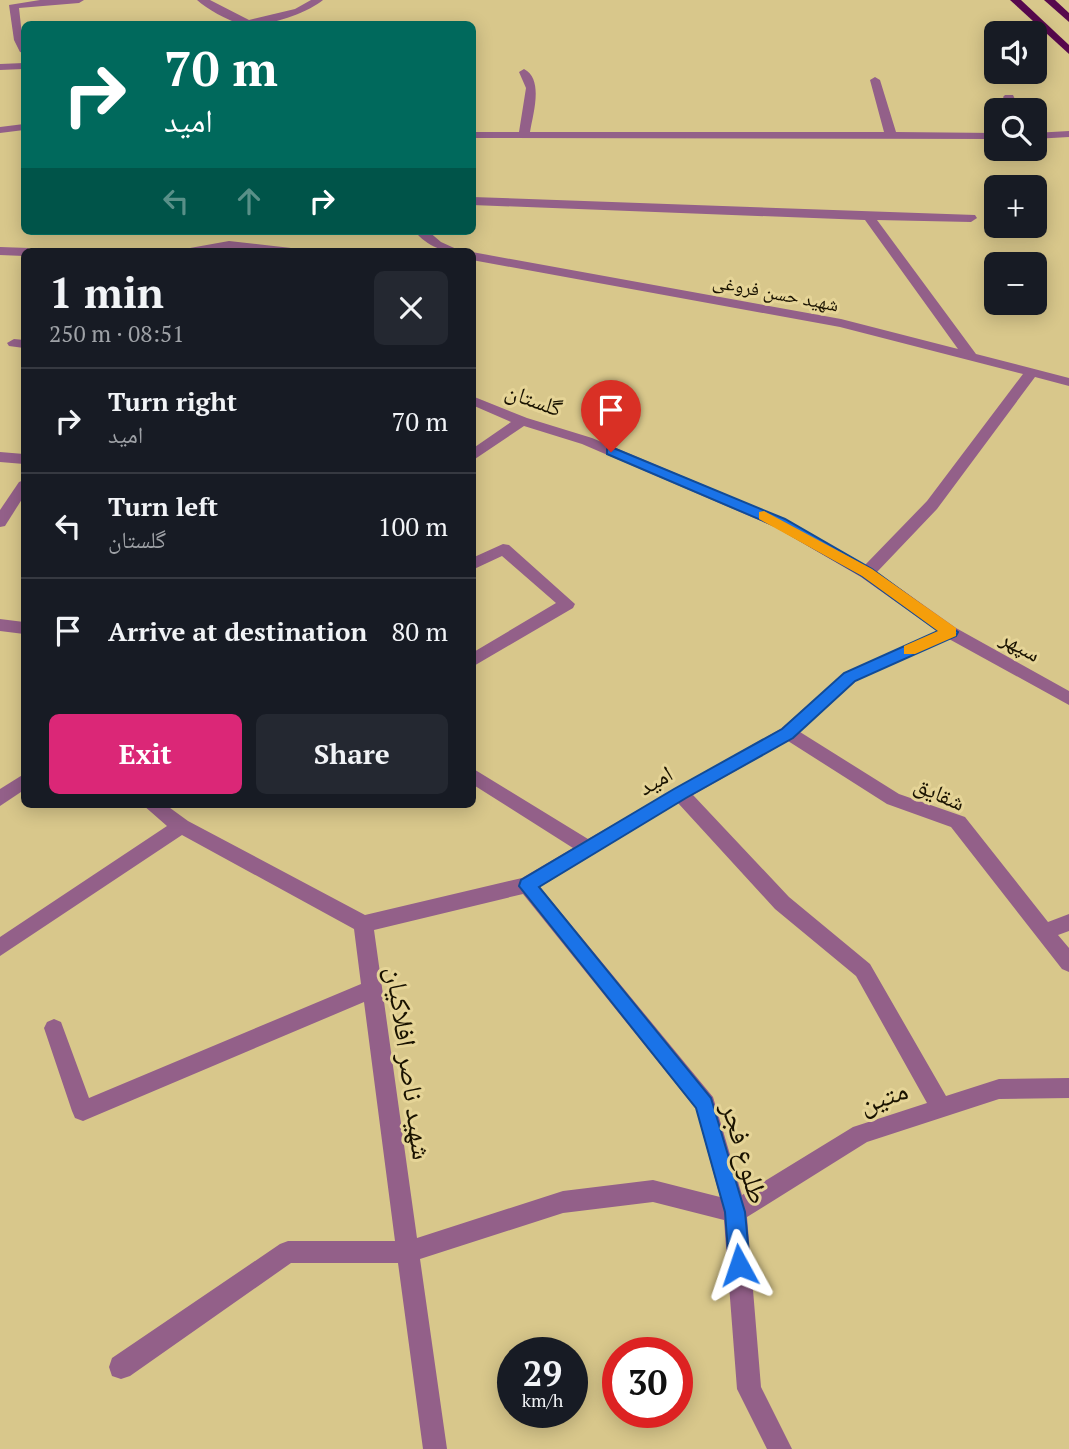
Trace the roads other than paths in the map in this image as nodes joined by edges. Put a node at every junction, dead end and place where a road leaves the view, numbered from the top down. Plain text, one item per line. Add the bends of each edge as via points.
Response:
1 (79, 0) edge
2 (318, 0) edge
3 (1015, 0) edge
4 (1049, 0) edge
5 (208, 2) edge
6 (1069, 19) edge
7 (243, 21) edge
8 (260, 21) edge
9 (21, 44) edge
10 (1069, 51) edge
11 (21, 66) edge
12 (0, 67) edge
13 (524, 72) dead end
14 (876, 80) dead end
15 (21, 127) edge
16 (0, 130) edge
17 (1069, 134) edge
18 (476, 135) edge
19 (524, 135) junction
20 (1047, 135) edge
21 (891, 136) junction
22 (984, 136) edge
23 (476, 201) edge
24 (869, 217) junction
25 (971, 218) dead end
26 (425, 235) edge
27 (212, 248) edge
28 (256, 248) edge
29 (446, 248) edge
30 (0, 251) edge
31 (21, 252) edge
32 (476, 257) edge
33 (971, 357) junction
34 (1032, 372) junction
35 (1069, 382) edge
36 (476, 402) edge
37 (522, 421) junction
38 (476, 453) edge
39 (0, 457) edge
40 (21, 459) edge
41 (21, 490) edge
42 (0, 522) edge
43 (476, 563) edge
44 (867, 573) junction
45 (0, 625) edge
46 (21, 628) edge
47 (950, 632) junction
48 (476, 659) edge
49 (1069, 699) edge
50 (788, 733) junction
51 (476, 778) edge
52 (21, 783) edge
53 (680, 793) junction
54 (0, 799) edge
55 (156, 808) edge
56 (181, 826) junction
57 (588, 848) junction
58 (527, 886) junction
59 (1069, 922) edge
60 (363, 924) junction
61 (1046, 931) junction
62 (0, 948) edge
63 (1069, 963) edge
64 (372, 989) junction
65 (54, 1028) dead end
66 (1069, 1088) edge
67 (941, 1108) junction
68 (735, 1212) junction
69 (408, 1252) junction
70 (121, 1367) dead end
71 (435, 1449) edge
72 (779, 1449) edge

1 - 9 street via 14,5
2 - 8 street via 299,11
3 - 10 main road
4 - 6 main road
5 - 7 street
11 - 12 street
13 - 19 street via 531,88
14 - 21 street
15 - 16 street
17 - 20 street
18 - 19 street
19 - 21 street
21 - 22 street
23 - 24 street
24 - 25 street
24 - 33 street
26 - 29 street
27 - 28 street
30 - 31 street
32 - 33 street, شهید حسن فروغی via 841,324
33 - 34 street, شهید حسن فروغی
34 - 35 street, شهید حسن فروغی
34 - 44 street via 932,505
36 - 37 street, گلستان
37 - 38 street
37 - 44 street, گلستان via 587,441 780,523
39 - 40 street
41 - 42 street
43 - 48 street via 503,549 567,604
44 - 47 street, گلستان
45 - 46 street
47 - 49 street, سپهر
47 - 50 street, امید via 850,677
50 - 53 street, امید
50 - 61 street, شقایق via 892,799 958,822
51 - 57 street
52 - 54 street
53 - 57 street, امید
53 - 67 street via 782,903 863,970
55 - 56 street
56 - 60 street
56 - 62 street
57 - 58 street, امید
58 - 60 street, امید
58 - 68 street, طلوع فجر via 705,1104
59 - 61 street
60 - 64 street, شهید ناصر افلاکیان
61 - 63 street, شقایق
64 - 65 street via 83,1111
64 - 69 street, شهید ناصر افلاکیان
66 - 67 street, متین via 999,1089
67 - 68 street, متین via 861,1134
68 - 69 street via 653,1191 563,1202
68 - 72 street, طلوع فجر via 750,1390
69 - 70 street via 288,1252
69 - 71 street, شهید ناصر افلاکیان

